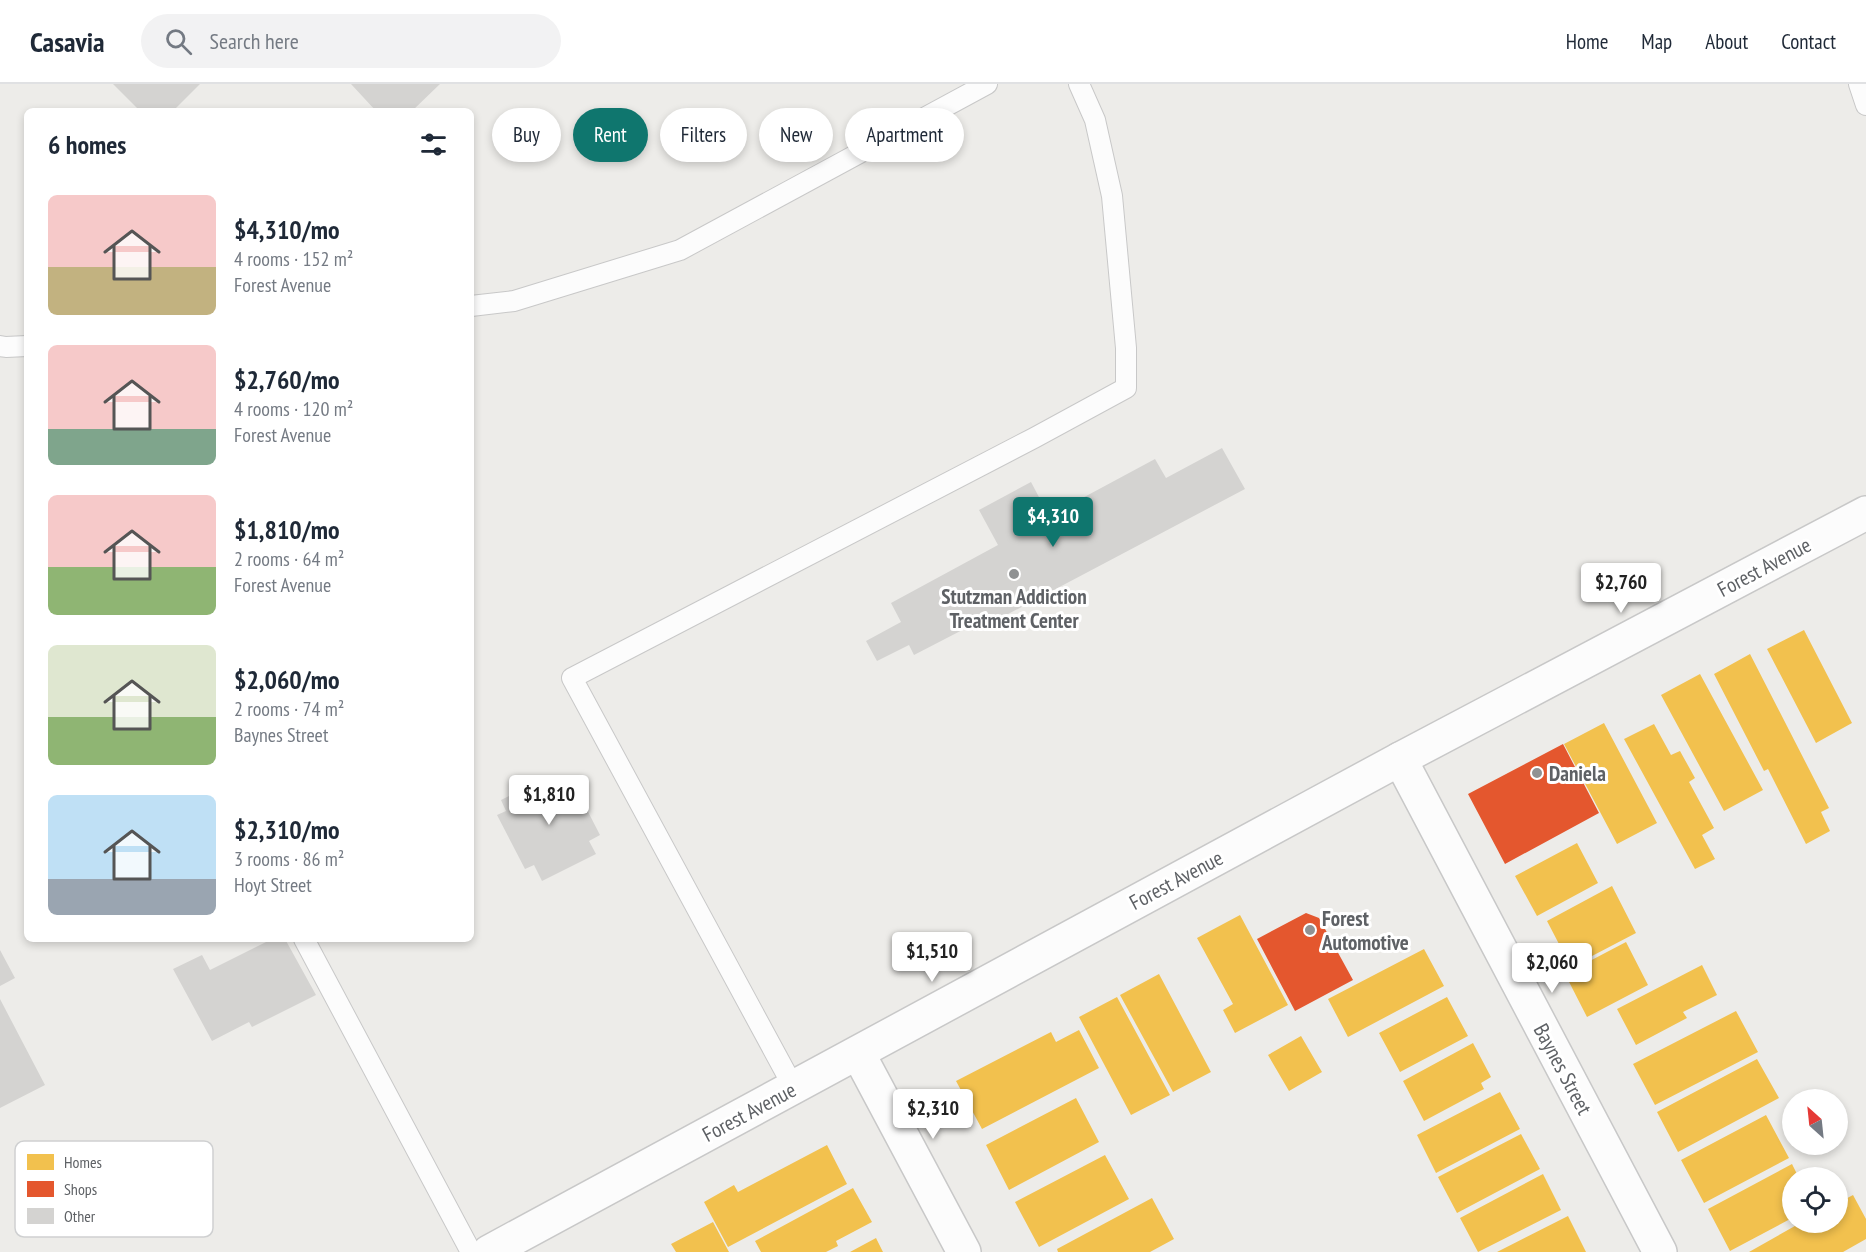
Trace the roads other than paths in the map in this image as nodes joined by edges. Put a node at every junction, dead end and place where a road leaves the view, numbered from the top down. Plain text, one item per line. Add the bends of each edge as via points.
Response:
1 (987, 84) edge
2 (1079, 84) edge
3 (1859, 84) edge
4 (1866, 105) edge
5 (474, 306) edge
6 (0, 346) edge
7 (24, 346) edge
8 (1866, 513) edge
9 (1400, 759) junction
10 (306, 942) edge
11 (858, 1053) junction
12 (794, 1088) junction
13 (471, 1252) edge
14 (489, 1252) edge
15 (964, 1252) edge
16 (1660, 1252) edge

1 - 5 lane via 680,249 514,301
2 - 12 lane via 1095,120 1112,196 1126,388 572,678
3 - 4 lane
6 - 7 lane
8 - 9 street, Forest Avenue
9 - 11 street, Forest Avenue
9 - 16 street, Baynes Street
10 - 13 lane
11 - 12 street, Forest Avenue
11 - 15 street
12 - 14 street, Forest Avenue

